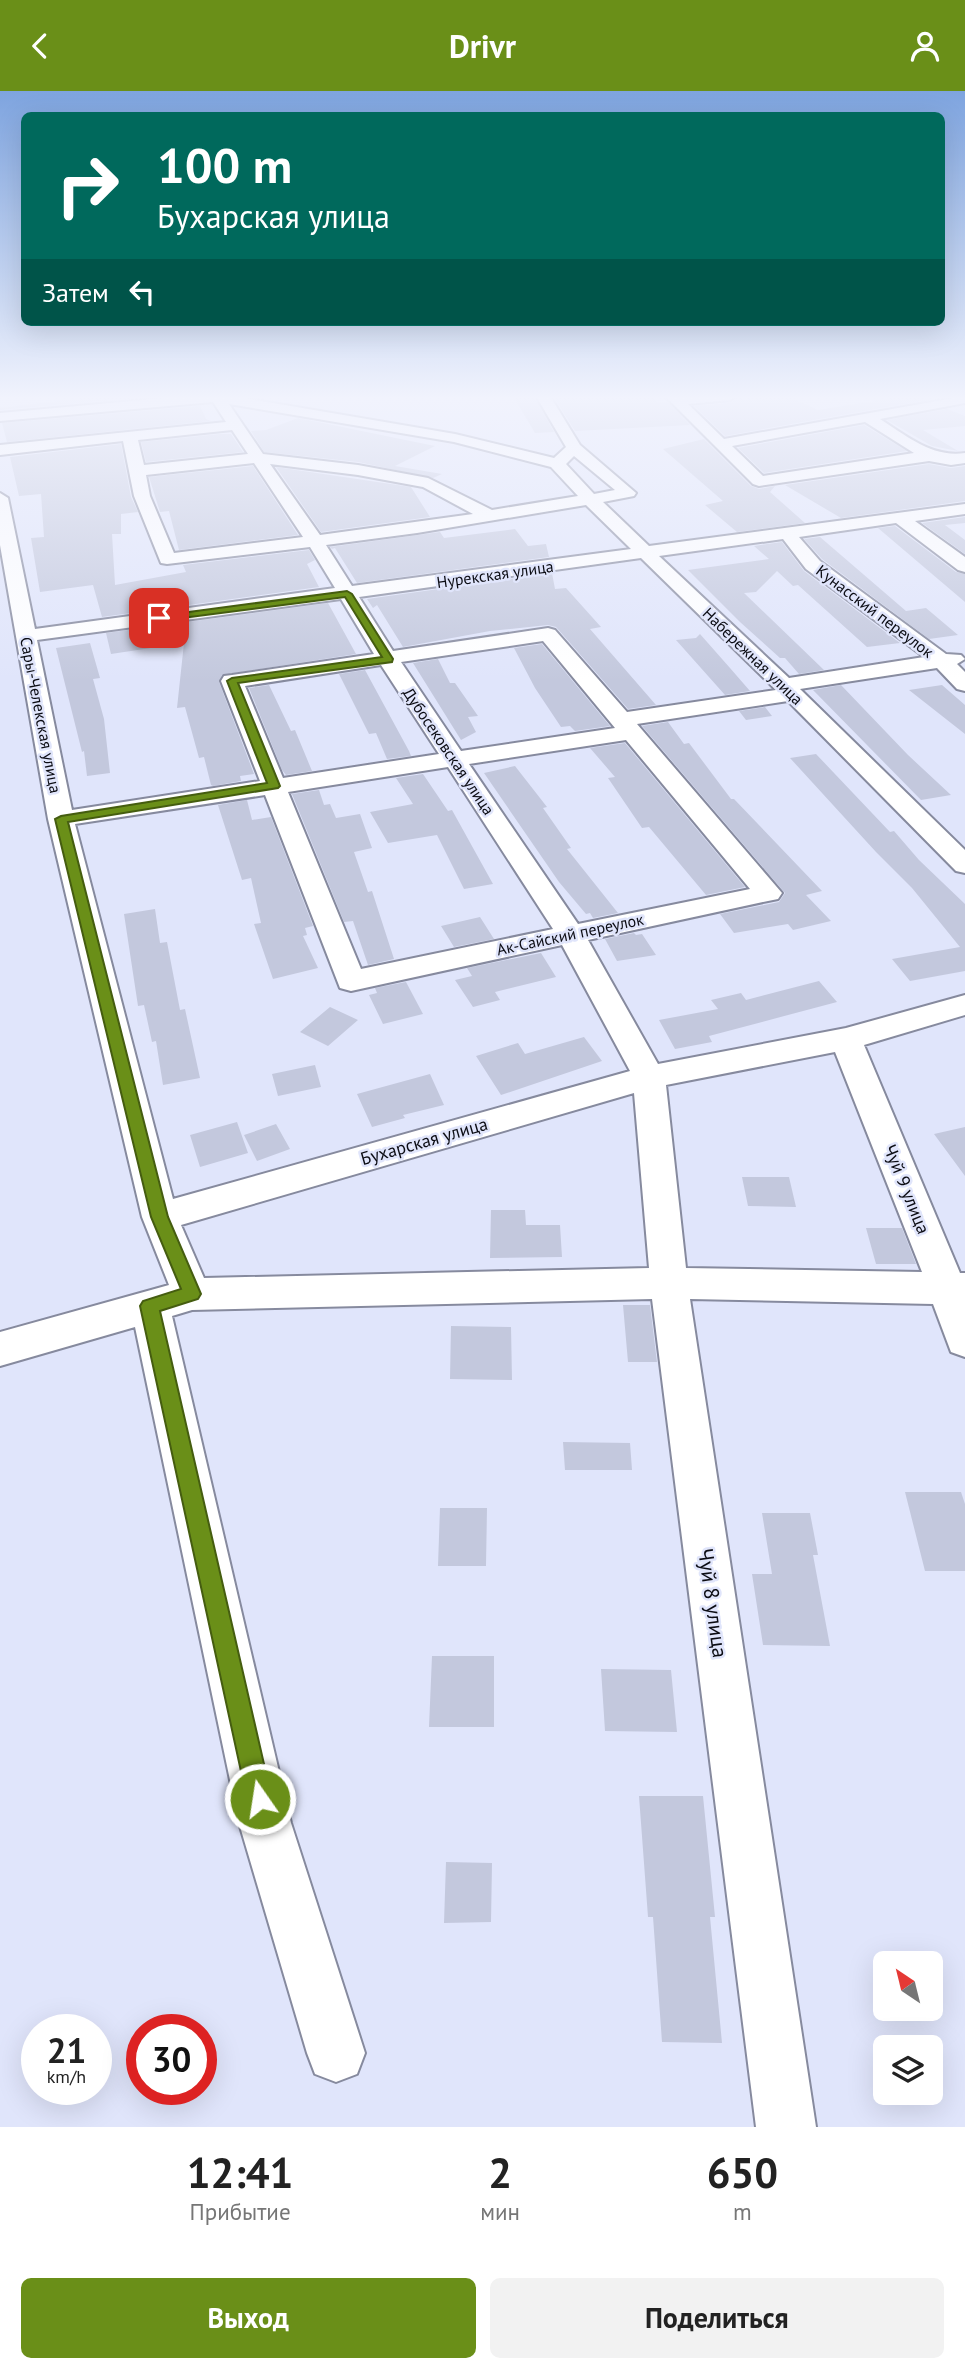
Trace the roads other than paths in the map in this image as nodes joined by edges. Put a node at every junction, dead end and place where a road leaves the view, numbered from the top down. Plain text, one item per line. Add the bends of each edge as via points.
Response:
1 (141, 491) edge
2 (281, 491) edge
3 (443, 491) edge
4 (582, 491) edge
5 (626, 491) edge
6 (0, 498) edge
7 (591, 501) junction
8 (965, 509) edge
9 (490, 516) junction
10 (901, 519) junction
11 (788, 534) junction
12 (315, 541) junction
13 (647, 554) junction
14 (965, 566) edge
15 (347, 594) junction
16 (25, 636) junction
17 (965, 657) edge
18 (388, 659) junction
19 (942, 661) junction
20 (965, 684) edge
21 (789, 689) junction
22 (627, 726) junction
23 (455, 759) junction
24 (274, 786) junction
25 (61, 819) junction
26 (965, 865) edge
27 (570, 934) junction
28 (965, 1005) edge
29 (846, 1039) junction
30 (649, 1077) junction
31 (160, 1217) junction
32 (669, 1283) junction
33 (956, 1288) edge
34 (171, 1300) junction
35 (965, 1340) edge
36 (0, 1349) edge
37 (336, 2053) dead end
38 (786, 2127) edge

1 - 12 street via 167,559
2 - 12 street, Дубосековская улица
3 - 9 street
4 - 7 street, Набережная улица
5 - 7 street
6 - 16 street, Сары-Челекская улица
7 - 9 street
7 - 13 street, Набережная улица
8 - 10 street, Нурекская улица
9 - 12 street
10 - 11 street, Нурекская улица
10 - 14 street
11 - 13 street, Нурекская улица
11 - 19 street, Кунасский переулок via 813,565
12 - 15 street, Дубосековская улица
13 - 15 street, Нурекская улица
13 - 21 street, Набережная улица
15 - 16 street, Нурекская улица
15 - 18 street, Дубосековская улица
16 - 25 street, Сары-Челекская улица
17 - 19 street
18 - 22 street, Ак-Сайский переулок via 548,634
18 - 23 street, Дубосековская улица
18 - 24 street, Ак-Сайский переулок via 232,681
19 - 20 street, Кунасский переулок
19 - 21 street
21 - 22 street
21 - 26 street, Набережная улица
22 - 23 street
22 - 27 street, Ак-Сайский переулок via 768,893
23 - 24 street
23 - 27 street, Дубосековская улица
24 - 25 street
24 - 27 street, Ак-Сайский переулок via 351,981
25 - 31 street, Сары-Челекская улица
27 - 30 street, Дубосековская улица
28 - 29 street, Бухарская улица
29 - 30 street, Бухарская улица
29 - 33 street, Чуй 9 улица
30 - 31 street, Бухарская улица
30 - 32 street, Чуй 8 улица
31 - 34 street
32 - 33 street
32 - 34 street
32 - 38 street, Чуй 8 улица
33 - 35 street, Чуй 9 улица
34 - 36 street
34 - 37 street via 265,1823

